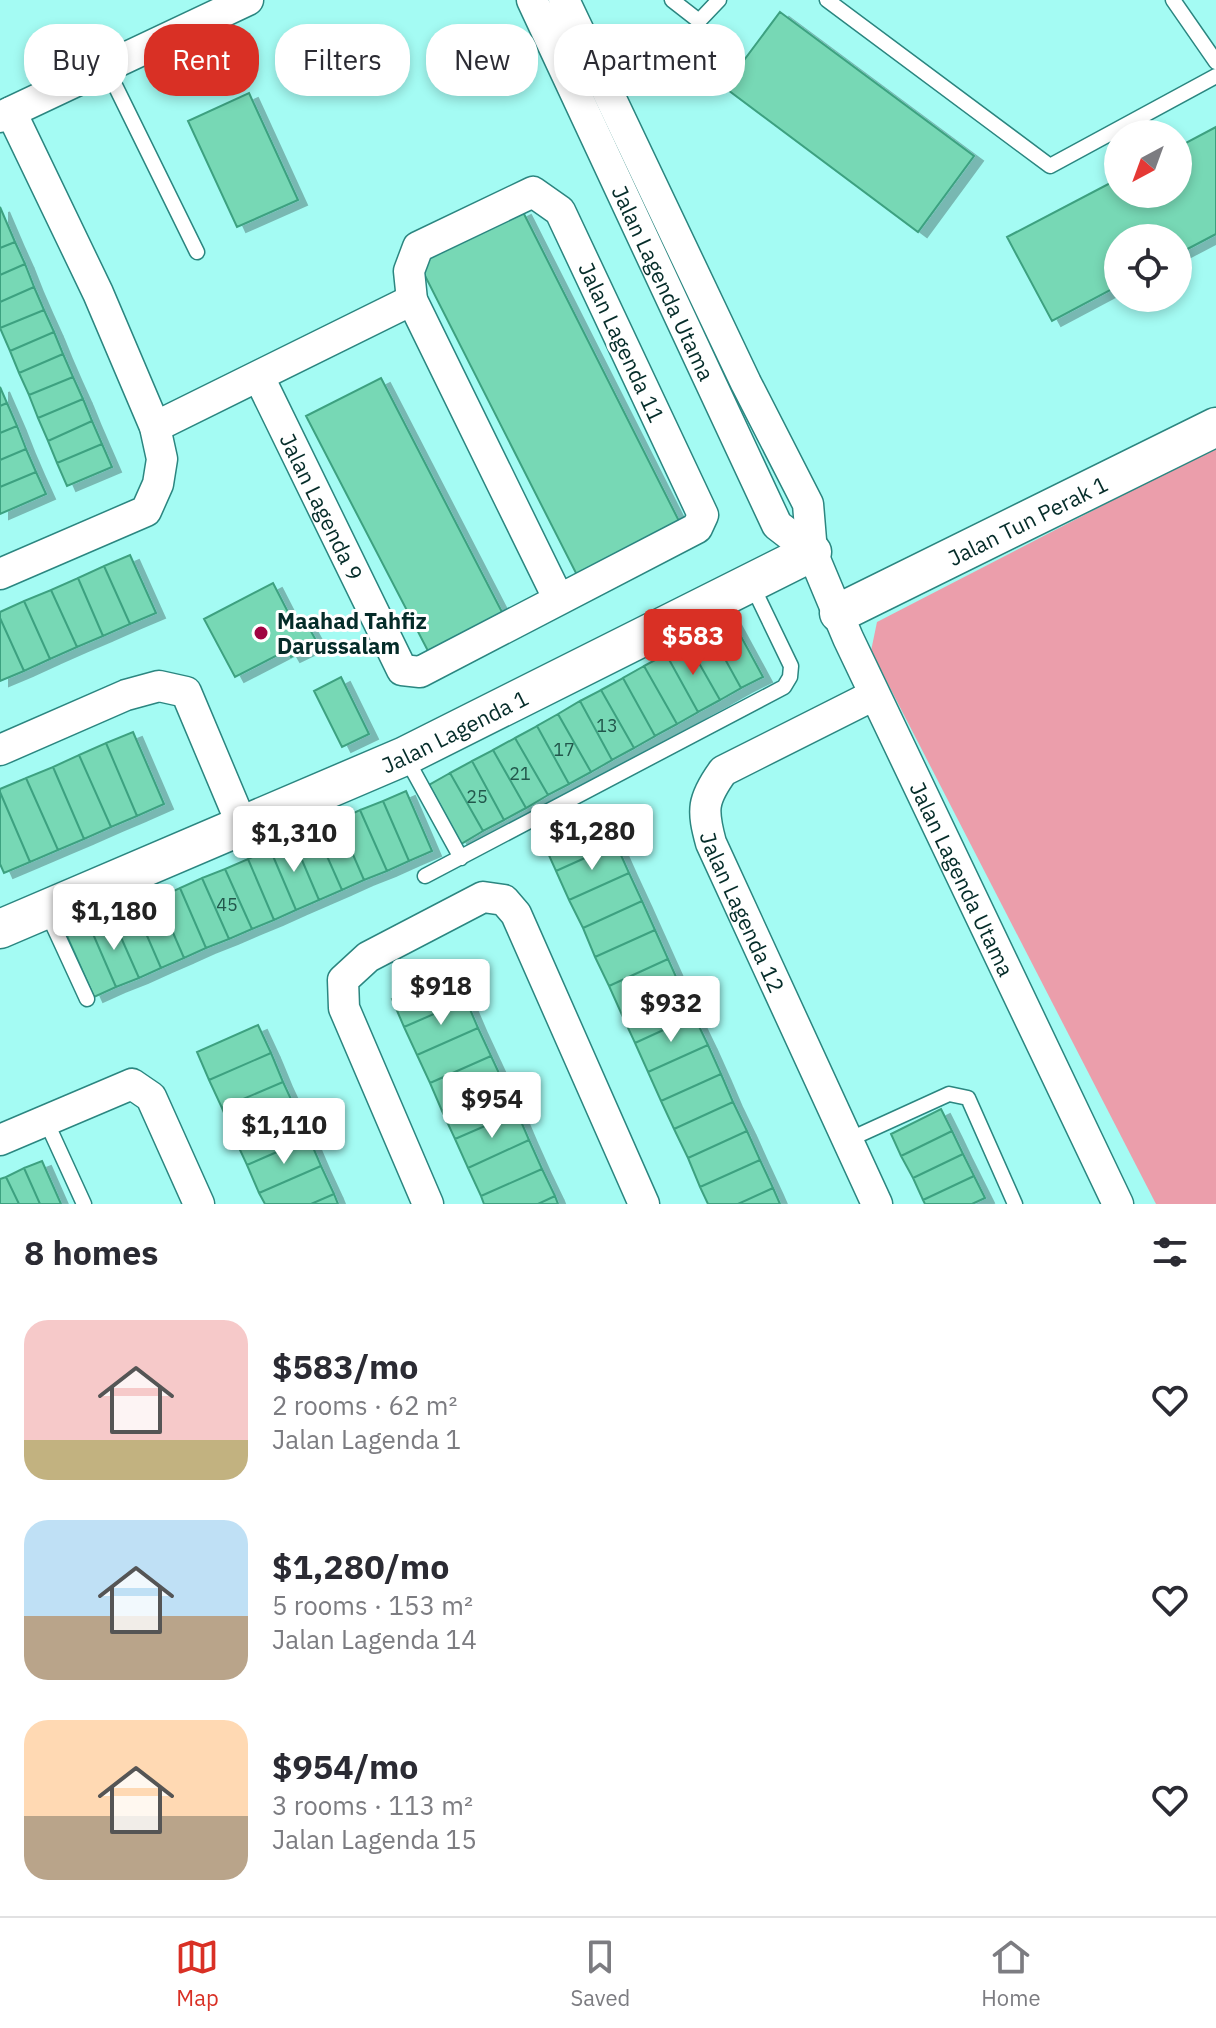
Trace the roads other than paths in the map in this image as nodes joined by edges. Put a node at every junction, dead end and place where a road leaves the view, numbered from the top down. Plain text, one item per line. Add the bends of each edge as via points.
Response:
1 (532, 0) edge
2 (564, 0) edge
3 (672, 0) edge
4 (719, 0) edge
5 (827, 0) edge
6 (1173, 0) edge
7 (243, 1) edge
8 (128, 56) edge
9 (1216, 62) edge
10 (1216, 76) edge
11 (46, 96) edge
12 (120, 96) edge
13 (6, 115) edge
14 (197, 252) dead end
15 (412, 300) junction
16 (259, 377) junction
17 (155, 427) junction
18 (1216, 427) edge
19 (812, 552) junction
20 (0, 574) edge
21 (751, 582) junction
22 (558, 598) junction
23 (839, 613) junction
24 (874, 695) junction
25 (0, 750) edge
26 (405, 756) junction
27 (242, 825) junction
28 (461, 858) junction
29 (425, 876) dead end
30 (45, 910) junction
31 (0, 929) edge
32 (87, 999) dead end
33 (46, 1121) junction
34 (0, 1140) edge
35 (848, 1140) junction
36 (84, 1204) edge
37 (199, 1204) edge
38 (428, 1204) edge
39 (644, 1204) edge
40 (877, 1204) edge
41 (1015, 1204) edge
42 (1118, 1204) edge

1 - 19 street, Jalan Lagenda Utama via 777,525
2 - 19 street, Jalan Lagenda Utama via 808,504
3 - 4 lane via 699,21
5 - 10 lane via 1050,166
6 - 9 lane
7 - 8 street
11 - 13 street
12 - 14 lane
13 - 17 street via 98,293
15 - 16 street
15 - 22 street
15 - 22 street, Jalan Lagenda 11 via 409,271 418,247 533,192 560,211 703,515 697,528
16 - 17 street
16 - 22 street, Jalan Lagenda 9 via 402,670 420,672
17 - 20 street via 162,459 146,511
18 - 23 street, Jalan Tun Perak 1
19 - 21 street, Jalan Lagenda 1
19 - 23 street, Jalan Lagenda Utama
21 - 26 street, Jalan Lagenda 1
21 - 28 lane via 791,666 784,687
23 - 24 street, Jalan Lagenda Utama
24 - 35 street, Jalan Lagenda 12 via 723,771 708,792 703,815 711,843
24 - 42 street, Jalan Lagenda Utama
25 - 27 street via 126,695 159,686 186,692
26 - 27 street, Jalan Lagenda 1
26 - 28 lane
27 - 30 street, Jalan Lagenda 1
28 - 29 lane
30 - 31 street, Jalan Lagenda 1
30 - 32 lane
33 - 34 street
33 - 36 lane
33 - 37 street via 132,1084 151,1097
35 - 40 street, Jalan Lagenda 12
35 - 41 lane via 949,1094 968,1098
38 - 39 street via 344,1008 343,980 368,957 483,897 504,900 516,914

